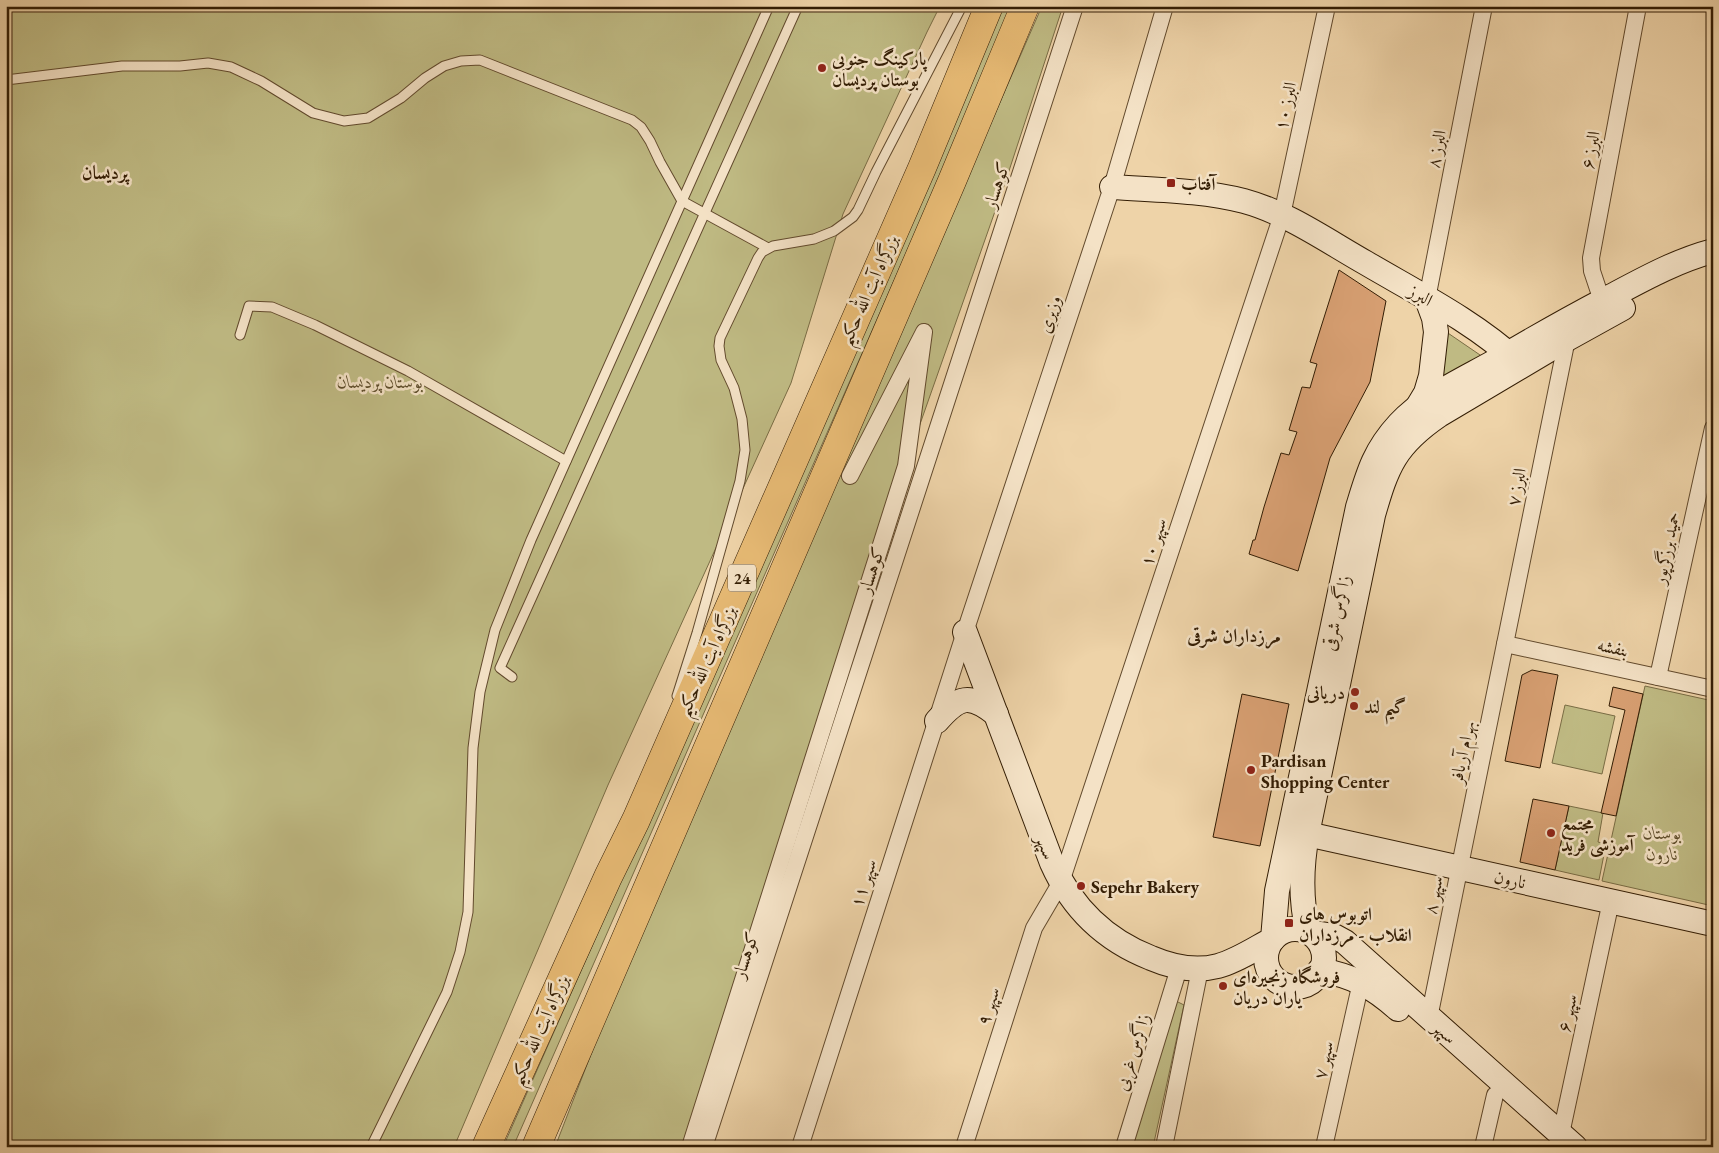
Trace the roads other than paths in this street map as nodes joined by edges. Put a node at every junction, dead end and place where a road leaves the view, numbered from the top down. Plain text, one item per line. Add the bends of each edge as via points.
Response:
1 (769, 6) edge
2 (798, 6) edge
3 (962, 6) edge
4 (989, 6) edge
5 (1026, 6) edge
6 (1075, 6) edge
7 (1166, 6) edge
8 (1327, 6) edge
9 (1484, 6) edge
10 (1638, 6) edge
11 (6, 80) edge
12 (1112, 187) junction
13 (682, 201) junction
14 (704, 213) junction
15 (1282, 215) junction
16 (768, 248) junction
17 (1713, 251) edge
18 (1713, 267) edge
19 (1427, 299) junction
20 (1606, 308) junction
21 (1564, 331) junction
22 (240, 335) dead end
23 (1515, 359) junction
24 (1417, 408) junction
25 (1713, 428) edge
26 (566, 461) junction
27 (850, 476) dead end
28 (965, 632) junction
29 (1505, 644) junction
30 (512, 677) dead end
31 (1658, 677) junction
32 (1713, 689) edge
33 (673, 708) dead end
34 (996, 714) junction
35 (937, 721) junction
36 (667, 727) dead end
37 (636, 820) junction
38 (1307, 834) junction
39 (1459, 868) junction
40 (1061, 882) junction
41 (1302, 888) junction
42 (1277, 891) junction
43 (1611, 902) junction
44 (1713, 924) edge
45 (1308, 932) junction
46 (1273, 939) junction
47 (1199, 968) junction
48 (1320, 970) junction
49 (1365, 972) junction
50 (1273, 976) junction
51 (1427, 1025) junction
52 (1497, 1087) junction
53 (1561, 1143) edge
54 (371, 1147) edge
55 (486, 1147) edge
56 (536, 1147) edge
57 (690, 1147) edge
58 (704, 1147) edge
59 (800, 1147) edge
60 (964, 1147) edge
61 (1124, 1147) edge
62 (1164, 1147) edge
63 (1324, 1147) edge
64 (1483, 1147) edge

1 - 13 lane
2 - 14 lane
3 - 16 lane via 853,217 814,239
4 - 37 highway, بزرگراه آیت الله حکیم / 24 via 922,168
5 - 56 highway, بزرگراه آیت الله حکیم / 24
6 - 58 street, کوهسار
7 - 12 street, وزیری
8 - 15 street, البرز ۱۰
9 - 19 street, البرز ۸
10 - 20 street, البرز ۶ via 1591,258 1592,271
11 - 13 lane via 122,66 208,63 231,67 313,113 344,121 368,118 444,66 480,60 632,120 650,141
12 - 15 street, البرز via 1220,197 1244,201
12 - 28 street, وزیری
13 - 14 lane
13 - 26 lane
14 - 16 lane
14 - 30 lane via 500,668
15 - 19 street, البرز
15 - 40 street, سپهر ۱۰
16 - 33 lane via 758,258 720,338 721,360 734,388 742,419 745,450 740,481
17 - 20 street via 1665,269
18 - 20 street
19 - 23 street, البرز via 1487,336
19 - 24 street via 1436,332 1426,393
20 - 21 street
21 - 23 street
21 - 29 street, البرز ۷
22 - 26 lane via 249,306 272,307 408,371
23 - 24 street, زاگرس شرقی
23 - 38 street, زاگرس شرقی via 1424,425 1403,446 1389,467 1373,516
24 - 42 street, زاگرس شرقی via 1379,448 1371,463 1358,508
25 - 31 street, حمید برزگرپور
26 - 54 lane via 495,630 480,692 473,748 468,912 460,952 447,992
27 - 57 street via 924,332 906,466
28 - 34 street, سپهر
28 - 35 street, سپهر ۱۱
29 - 31 street, بنفشه
29 - 39 street, بهرام آریافر
31 - 32 street, بنفشه
34 - 35 street via 975,701 964,700 949,707
34 - 40 street, سپهر
35 - 59 street, سپهر ۱۱
36 - 37 lane
37 - 55 highway, بزرگراه آیت الله حکیم / 24
38 - 39 street, نارون
38 - 41 street, زاگرس شرقی
39 - 43 street, نارون
39 - 51 street, سپهر ۸
40 - 47 street, سپهر via 1086,916 1114,941 1138,953
40 - 60 street, سپهر ۹ via 1034,928
41 - 42 street via 1295,904 1290,907 1281,902
41 - 45 street, زاگرس شرقی
42 - 46 street, زاگرس شرقی
43 - 44 street, نارون
43 - 53 street, سپهر ۶
45 - 46 street via 1289,929
45 - 48 street via 1323,950
45 - 49 street, سپهر via 1334,936 1345,942
46 - 47 street
46 - 50 street via 1266,958
47 - 50 street, سپهر
47 - 61 street, زاگرس غربی
47 - 62 street
48 - 49 street, سپهر via 1342,974
48 - 50 street via 1317,976 1300,986 1281,983
49 - 51 street, سپهر
49 - 63 street, سپهر ۷
51 - 52 street, سپهر
52 - 53 street, سپهر
52 - 64 street

